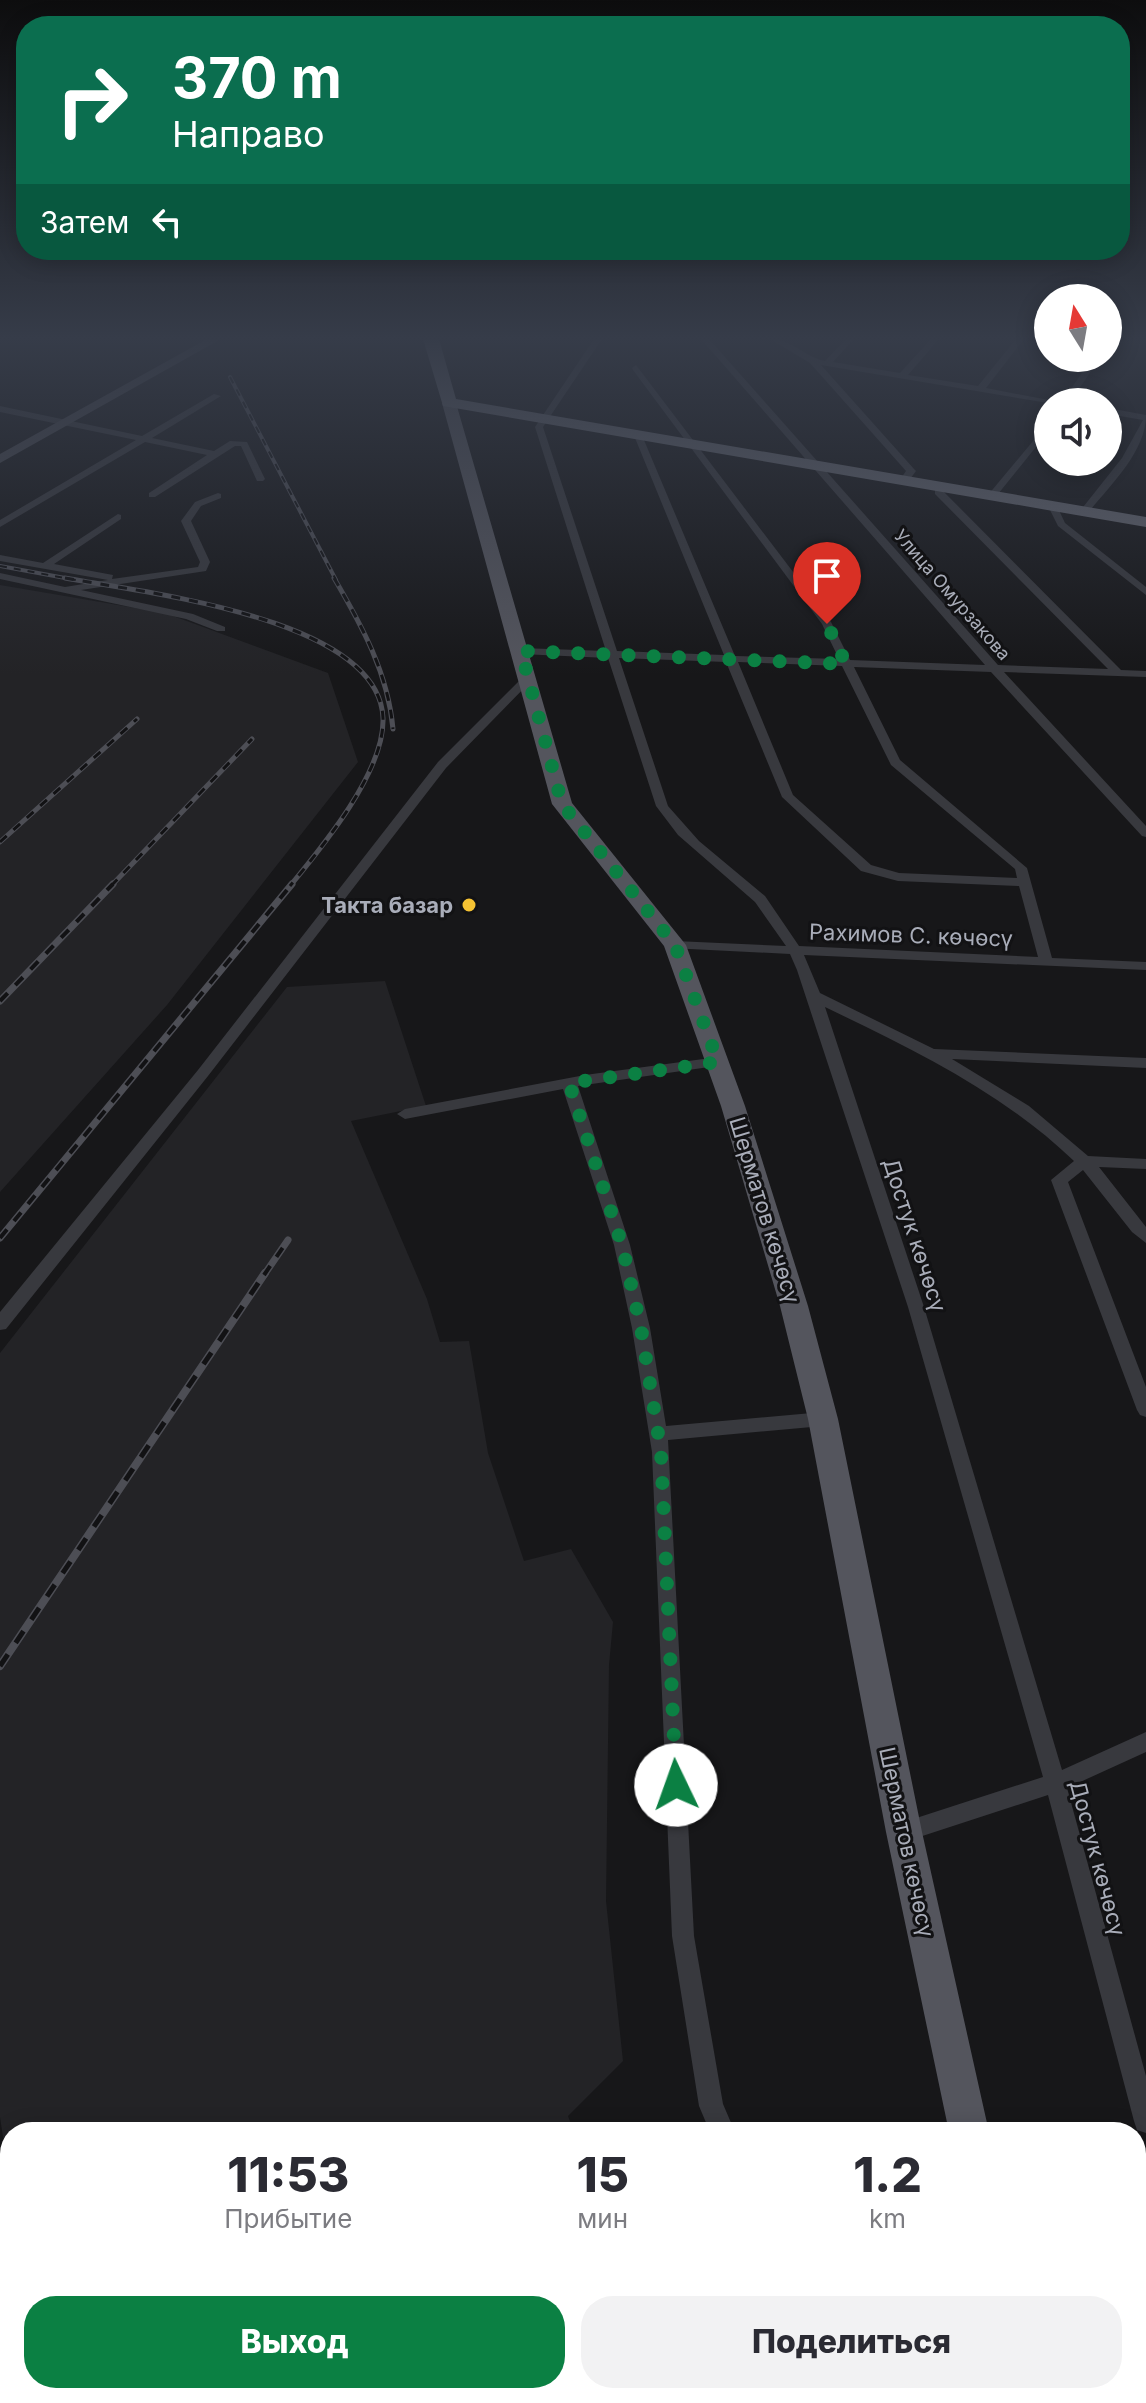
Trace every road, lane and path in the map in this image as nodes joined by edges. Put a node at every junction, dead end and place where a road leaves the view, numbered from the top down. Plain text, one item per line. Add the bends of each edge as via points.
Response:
1 (123, 451) edge
2 (200, 451) edge
3 (219, 451) edge
4 (247, 451) edge
5 (463, 451) edge
6 (547, 451) edge
7 (644, 451) edge
8 (698, 451) edge
9 (749, 451) edge
10 (806, 451) edge
11 (893, 451) edge
12 (1028, 451) edge
13 (1130, 451) edge
14 (214, 454) junction
15 (817, 463) junction
16 (260, 479) dead end
17 (904, 481) junction
18 (938, 487) junction
19 (152, 495) dead end
20 (218, 496) dead end
21 (991, 497) junction
22 (1053, 506) junction
23 (1085, 511) junction
24 (118, 517) dead end
25 (1146, 522) edge
26 (0, 524) edge
27 (0, 558) edge
28 (45, 566) junction
29 (0, 576) edge
30 (124, 580) junction
31 (68, 589) junction
32 (1146, 592) edge
33 (221, 629) dead end
34 (521, 651) junction
35 (612, 654) junction
36 (729, 659) junction
37 (846, 664) junction
38 (994, 668) junction
39 (1118, 673) junction
40 (1146, 674) edge
41 (527, 679) junction
42 (1146, 833) edge
43 (1026, 882) junction
44 (675, 945) junction
45 (798, 952) junction
46 (1046, 962) junction
47 (1146, 966) edge
48 (814, 996) junction
49 (930, 1053) junction
50 (718, 1062) junction
51 (1146, 1063) edge
52 (569, 1083) junction
53 (405, 1114) dead end
54 (1085, 1161) junction
55 (1146, 1164) edge
56 (1146, 1237) edge
57 (0, 1324) edge
58 (1146, 1410) edge
59 (823, 1419) junction
60 (657, 1434) junction
61 (1146, 1742) edge
62 (1055, 1783) junction
63 (904, 1832) junction
64 (1146, 2121) edge
65 (718, 2122) edge
66 (967, 2122) edge

1 - 26 street
2 - 14 street
3 - 14 street
4 - 16 street
5 - 34 main road, Шерматов көчөсү
6 - 35 street, Достук көчөсү
7 - 36 street
8 - 37 street via 827,624
9 - 15 highway
10 - 15 street, Улица Омурзакова
11 - 17 street via 911,471
12 - 21 street
13 - 23 street
14 - 19 street
15 - 17 highway
15 - 38 street, Улица Омурзакова
17 - 18 highway
18 - 21 highway
18 - 39 street
20 - 30 street via 198,504 186,521 205,562 202,569
21 - 22 highway
22 - 23 highway
22 - 32 street via 1061,524
23 - 25 highway
24 - 28 street
27 - 28 street
28 - 30 street
29 - 31 street
30 - 31 street
31 - 33 street via 189,616
34 - 35 street
34 - 41 main road, Шерматов көчөсү
35 - 36 street
35 - 45 street, Достук көчөсү via 662,806 761,900
36 - 37 street
36 - 43 street via 788,797 866,868 898,877
37 - 38 street
37 - 43 street via 895,762 999,847 1021,868
38 - 39 street
38 - 42 street, Улица Омурзакова
39 - 40 street
41 - 44 main road, Шерматов көчөсү via 562,804
41 - 57 street via 442,765
43 - 46 street
44 - 45 street, Рахимов С. көчөсү
44 - 50 main road, Шерматов көчөсү
45 - 46 street, Рахимов С. көчөсү
45 - 48 street, Достук көчөсү
46 - 47 street, Рахимов С. көчөсү
48 - 49 street
48 - 62 street, Достук көчөсү via 916,1307
49 - 51 street
49 - 54 street via 1014,1101
50 - 52 street
50 - 59 main road, Шерматов көчөсү via 794,1306
52 - 53 street
52 - 60 street via 622,1245
54 - 55 street
54 - 56 street
54 - 58 street via 1059,1180
59 - 60 street
59 - 63 main road, Шерматов көчөсү
60 - 65 street via 683,1936 711,2106
61 - 62 street
62 - 63 street
62 - 64 street, Достук көчөсү
63 - 66 main road, Шерматов көчөсү

